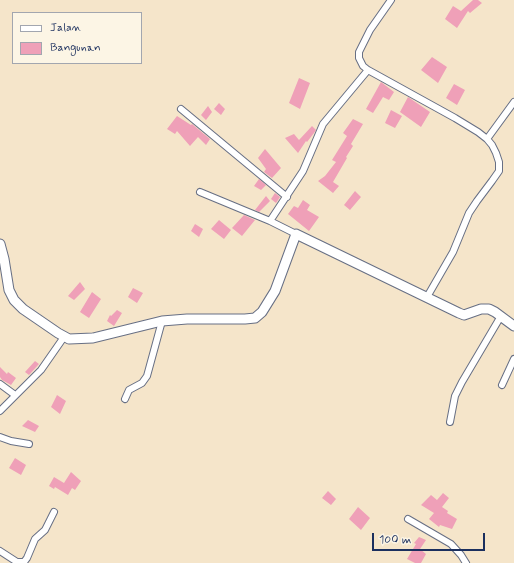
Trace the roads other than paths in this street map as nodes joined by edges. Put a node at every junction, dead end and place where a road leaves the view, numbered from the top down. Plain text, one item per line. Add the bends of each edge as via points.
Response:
1 (391, 0) edge
2 (368, 70) junction
3 (514, 102) edge
4 (181, 108) dead end
5 (487, 139) junction
6 (200, 192) dead end
7 (287, 196) junction
8 (270, 221) junction
9 (296, 234) junction
10 (0, 244) edge
11 (427, 297) junction
12 (501, 316) junction
13 (162, 321) junction
14 (514, 326) edge
15 (64, 337) junction
16 (514, 359) edge
17 (0, 384) edge
18 (502, 385) dead end
19 (15, 395) junction
20 (125, 399) dead end
21 (0, 411) edge
22 (450, 422) dead end
23 (0, 437) edge
24 (29, 444) dead end
25 (54, 512) dead end
26 (408, 519) dead end
27 (0, 551) edge
28 (466, 563) edge

1 - 2 street via 370,30 359,52 360,62
2 - 5 street via 455,118
2 - 7 street via 323,124 305,165
3 - 5 street
4 - 7 street
5 - 11 street via 496,152 499,171 469,213 453,252
6 - 8 street
7 - 8 street
8 - 9 street
9 - 11 street
9 - 13 street via 275,291 262,312 255,318
10 - 15 street via 9,290 14,300 23,310
11 - 12 street via 464,315 481,309
12 - 14 street
12 - 22 street via 455,396
13 - 15 street via 93,338
13 - 20 street via 147,376 142,383 129,390
15 - 19 street via 40,370
16 - 18 street
17 - 19 street
19 - 21 street
23 - 24 street
25 - 27 street via 45,530 35,539 24,562 18,562
26 - 28 street via 451,544

